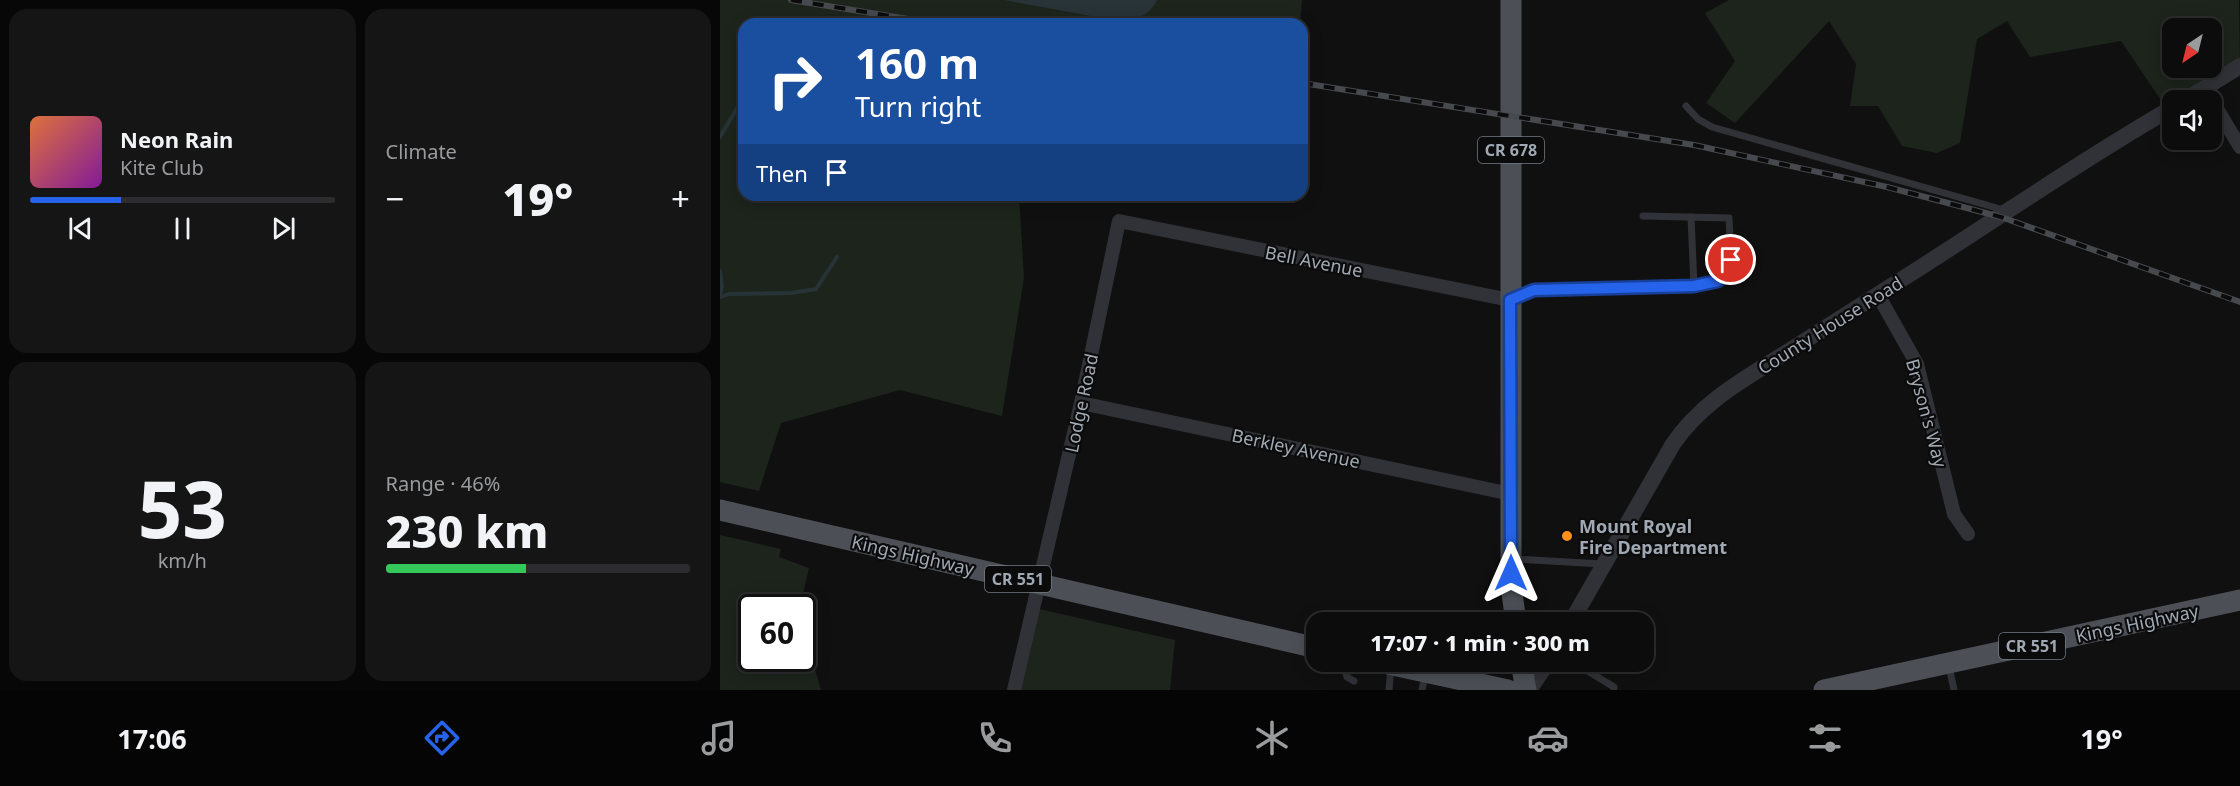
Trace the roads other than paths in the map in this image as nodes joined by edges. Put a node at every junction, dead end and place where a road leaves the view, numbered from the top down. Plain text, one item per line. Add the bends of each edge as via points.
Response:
1 (1511, 0) edge
2 (2240, 66) edge
3 (2205, 89) joint
4 (1686, 106) dead end
5 (2162, 114) edge
6 (2240, 147) edge
7 (2009, 212) junction
8 (1643, 216) dead end
9 (1691, 217) junction
10 (1119, 221) joint
11 (1694, 286) junction
12 (1878, 295) junction
13 (1510, 300) junction
14 (1081, 403) junction
15 (1511, 494) junction
16 (720, 510) edge
17 (1968, 534) dead end
18 (1511, 559) junction
19 (1605, 564) junction
20 (1039, 584) junction
21 (2240, 600) edge
22 (1515, 612) edge
23 (1577, 612) edge
24 (1306, 645) edge
25 (1948, 664) junction
26 (1346, 672) edge
27 (1386, 672) edge
28 (1404, 672) edge
29 (1523, 672) edge
30 (1540, 672) edge
31 (1589, 672) edge
32 (1354, 681) dead end
33 (1424, 681) edge
34 (1465, 686) edge
35 (1831, 689) edge
36 (1014, 690) edge
37 (1389, 690) edge
38 (1508, 690) edge
39 (1527, 690) edge
40 (1614, 690) edge
41 (1954, 690) edge

1 - 13 main road, CR 678
2 - 3 street
3 - 6 street
4 - 7 lane via 1712,127
5 - 7 street, County House Road
7 - 12 street, County House Road
8 - 9 lane
9 - 11 lane
9 - 11 lane via 1729,218 1731,250 1731,260 1718,281
10 - 13 street, Bell Avenue
10 - 14 street, Lodge Road
11 - 13 lane via 1534,290
12 - 17 street, Bryson's Way via 1917,364 1954,514
12 - 19 street, County House Road via 1751,374 1699,412 1673,444
13 - 15 main road, CR 678
14 - 15 street, Berkley Avenue
14 - 20 street, Lodge Road
15 - 18 main road, CR 678
16 - 20 main road, Kings Highway / CR 551
18 - 19 lane
18 - 22 main road, CR 678
19 - 23 street, County House Road
20 - 24 main road, Kings Highway / CR 551
20 - 36 street, Lodge Road
21 - 25 main road, Kings Highway / CR 551
25 - 35 main road, Kings Highway / CR 551
25 - 41 lane
26 - 32 lane
27 - 37 lane
28 - 33 main road
29 - 39 main road
30 - 39 street
31 - 40 lane
33 - 34 main road
34 - 38 main road

